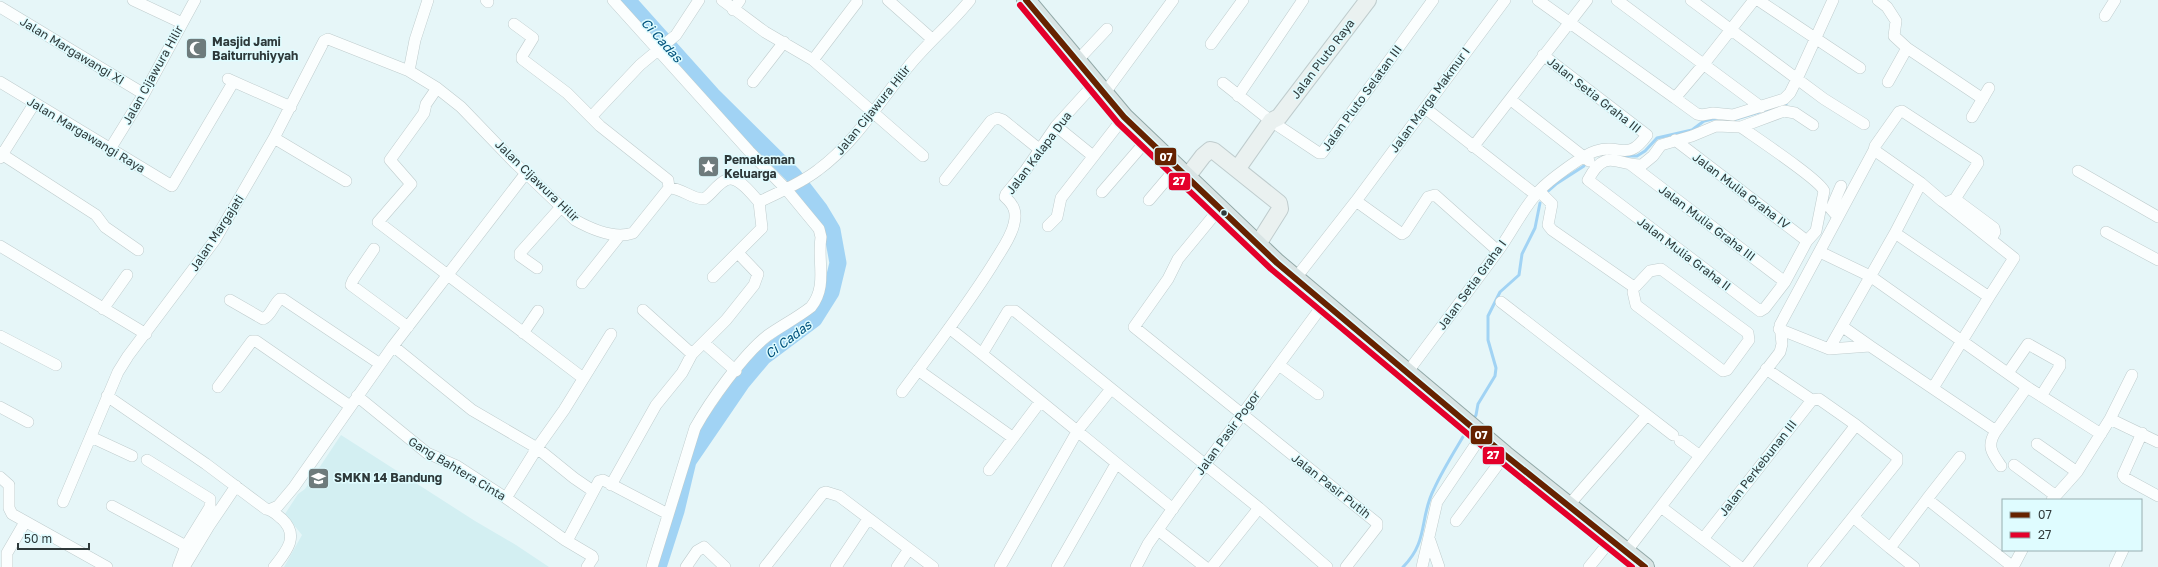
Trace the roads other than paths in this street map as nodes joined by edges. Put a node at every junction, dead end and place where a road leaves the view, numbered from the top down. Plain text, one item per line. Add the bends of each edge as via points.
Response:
1 (133, 0) edge
2 (195, 0) edge
3 (428, 0) edge
4 (613, 0) edge
5 (699, 0) edge
6 (722, 0) edge
7 (740, 0) edge
8 (888, 0) edge
9 (1173, 0) edge
10 (1243, 0) edge
11 (1303, 0) edge
12 (1368, 0) edge
13 (1433, 0) edge
14 (1505, 0) edge
15 (1538, 0) edge
16 (1587, 0) edge
17 (1617, 0) edge
18 (1754, 0) edge
19 (1758, 0) edge
20 (1833, 0) edge
21 (2115, 0) edge
22 (1694, 1) edge
23 (857, 2) dead end
24 (1885, 2) edge
25 (1030, 4) edge
26 (966, 6) edge
27 (0, 7) edge
28 (733, 10) junction
29 (2105, 16) dead end
30 (182, 23) junction
31 (1568, 23) junction
32 (514, 24) dead end
33 (1107, 30) dead end
34 (1731, 30) junction
35 (932, 39) junction
36 (1815, 39) junction
37 (784, 42) junction
38 (1212, 44) dead end
39 (660, 48) junction
40 (1907, 48) junction
41 (1543, 55) junction
42 (813, 60) junction
43 (1077, 61) junction
44 (1703, 65) junction
45 (1860, 68) dead end
46 (409, 71) junction
47 (1797, 80) junction
48 (0, 82) edge
49 (753, 82) dead end
50 (1888, 82) dead end
51 (1223, 83) dead end
52 (437, 88) junction
53 (1989, 88) dead end
54 (1099, 89) junction
55 (144, 94) junction
56 (1238, 96) junction
57 (1675, 98) junction
58 (1983, 99) junction
59 (1511, 100) junction
60 (34, 104) junction
61 (291, 107) junction
62 (1761, 107) junction
63 (1425, 108) junction
64 (873, 112) junction
65 (591, 117) junction
66 (1124, 117) junction
67 (1972, 117) dead end
68 (1276, 122) junction
69 (1864, 124) dead end
70 (1813, 125) dead end
71 (1056, 126) junction
72 (1740, 127) junction
73 (274, 138) junction
74 (1147, 140) junction
75 (1675, 140) junction
76 (1473, 147) junction
77 (110, 149) junction
78 (1040, 149) junction
79 (1874, 150) junction
80 (1, 155) edge
81 (923, 156) dead end
82 (1093, 156) junction
83 (1585, 157) junction
84 (1630, 164) junction
85 (1596, 169) junction
86 (2078, 171) dead end
87 (1182, 172) junction
88 (1242, 172) junction
89 (526, 173) junction
90 (945, 180) dead end
91 (346, 181) dead end
92 (1922, 183) junction
93 (1841, 186) dead end
94 (669, 188) junction
95 (788, 188) junction
96 (1102, 192) dead end
97 (1537, 193) junction
98 (1149, 200) dead end
99 (1356, 201) junction
100 (1950, 201) junction
101 (759, 202) junction
102 (562, 207) junction
103 (1220, 208) junction
104 (1838, 217) junction
105 (2158, 217) edge
106 (1048, 226) dead end
107 (2106, 232) dead end
108 (1895, 233) junction
109 (620, 235) junction
110 (1807, 241) junction
111 (1258, 244) junction
112 (0, 246) edge
113 (374, 249) dead end
114 (138, 250) dead end
115 (1498, 250) junction
116 (1820, 252) junction
117 (738, 253) junction
118 (2158, 260) edge
119 (537, 268) dead end
120 (447, 274) junction
121 (127, 275) dead end
122 (1870, 276) junction
123 (713, 277) dead end
124 (1295, 279) junction
125 (1785, 282) junction
126 (582, 283) dead end
127 (1633, 288) junction
128 (1989, 296) junction
129 (230, 300) dead end
130 (1325, 302) junction
131 (1501, 302) dead end
132 (103, 309) junction
133 (538, 310) dead end
134 (643, 310) dead end
135 (408, 327) junction
136 (1843, 327) junction
137 (949, 328) junction
138 (1779, 329) junction
139 (523, 333) junction
140 (146, 334) junction
141 (611, 334) dead end
142 (0, 336) edge
143 (704, 342) junction
144 (1963, 342) junction
145 (393, 346) junction
146 (1870, 346) junction
147 (1828, 349) junction
148 (692, 354) junction
149 (982, 354) junction
150 (380, 364) junction
151 (1279, 364) junction
152 (56, 365) dead end
153 (1766, 369) junction
154 (918, 370) junction
155 (736, 371) junction
156 (1407, 373) junction
157 (2008, 373) junction
158 (2132, 375) dead end
159 (583, 378) junction
160 (218, 386) dead end
161 (2027, 387) junction
162 (1933, 388) junction
163 (1111, 389) junction
164 (902, 392) dead end
165 (1318, 394) dead end
166 (107, 396) junction
167 (357, 396) junction
168 (2041, 396) junction
169 (1812, 400) junction
170 (1040, 402) junction
171 (350, 406) junction
172 (0, 407) edge
173 (1646, 415) junction
174 (1241, 416) junction
175 (2110, 419) junction
176 (28, 422) dead end
177 (1856, 425) junction
178 (1474, 429) junction
179 (1078, 430) junction
180 (1996, 431) junction
181 (2142, 433) junction
182 (2101, 434) junction
183 (91, 437) junction
184 (1012, 437) junction
185 (2158, 441) edge
186 (2037, 444) dead end
187 (537, 448) junction
188 (1504, 455) junction
189 (132, 456) dead end
190 (1700, 456) junction
191 (1960, 458) dead end
192 (146, 460) dead end
193 (1116, 464) junction
194 (2014, 465) dead end
195 (1205, 466) junction
196 (2001, 466) dead end
197 (989, 470) dead end
198 (2077, 472) junction
199 (0, 477) edge
200 (611, 485) junction
201 (236, 486) junction
202 (593, 491) junction
203 (2158, 496) edge
204 (506, 498) junction
205 (2054, 498) edge
206 (1927, 499) junction
207 (63, 502) dead end
208 (112, 506) dead end
209 (1568, 506) junction
210 (1660, 507) junction
211 (1259, 508) junction
212 (271, 509) junction
213 (1173, 509) junction
214 (668, 514) junction
215 (1853, 517) junction
216 (868, 519) junction
217 (1456, 521) dead end
218 (24, 522) junction
219 (1158, 530) junction
220 (1429, 538) junction
221 (1703, 538) junction
222 (1611, 540) junction
223 (567, 541) junction
224 (186, 546) junction
225 (1890, 548) junction
226 (909, 549) junction
227 (2021, 551) edge
228 (2123, 551) edge
229 (1626, 552) junction
230 (1752, 565) edge
231 (7, 567) edge
232 (107, 567) edge
233 (178, 567) edge
234 (184, 567) edge
235 (274, 567) edge
236 (587, 567) edge
237 (652, 567) edge
238 (686, 567) edge
239 (726, 567) edge
240 (765, 567) edge
241 (836, 567) edge
242 (897, 567) edge
243 (933, 567) edge
244 (1000, 567) edge
245 (1057, 567) edge
246 (1136, 567) edge
247 (1205, 567) edge
248 (1212, 567) edge
249 (1327, 567) edge
250 (1346, 567) edge
251 (1422, 567) edge
252 (1439, 567) edge
253 (1588, 567) edge
254 (1645, 567) edge
255 (1740, 567) edge
256 (1813, 567) edge
257 (1914, 567) edge
258 (2013, 567) edge
259 (2115, 567) edge

1 - 30 street
2 - 30 street, Jalan Cijawura Hilir
3 - 46 street via 415,40
4 - 39 street
5 - 39 street via 672,38
6 - 28 street
7 - 28 street
8 - 35 street
9 - 54 street, Jalan Kalapa Dua
10 - 38 street
11 - 56 street
12 - 68 street, Jalan Pluto Raya
13 - 68 street, Jalan Pluto Selatan III via 1323,153 1319,153
14 - 63 street, Jalan Marga Makmur I
15 - 31 street
16 - 31 street
17 - 44 street
18 - 34 street
19 - 36 street
20 - 36 street
21 - 29 street
22 - 34 street
23 - 42 street
24 - 40 street via 1896,21 1894,36
25 - 43 main road
26 - 35 street, Jalan Cijawura Hilir
27 - 55 street, Jalan Margawangi XI
28 - 37 street
30 - 55 street, Jalan Cijawura Hilir
31 - 41 street
31 - 57 street
32 - 65 street via 533,38 522,59 567,92
33 - 43 street
34 - 44 street
34 - 47 street
35 - 64 street, Jalan Cijawura Hilir
36 - 45 street
36 - 47 street
37 - 42 street
37 - 49 street
39 - 65 street via 640,65
39 - 95 street via 749,151
40 - 50 street
40 - 58 street
41 - 59 street
41 - 83 street, Jalan Setia Graha III via 1647,135 1634,150 1602,150
42 - 64 street
43 - 54 main road
44 - 57 street
44 - 62 street
46 - 52 street, Jalan Cijawura Hilir
46 - 61 street, Jalan Margajati via 326,40
47 - 62 street via 1784,99
47 - 69 street
48 - 60 street, Jalan Margawangi Raya
51 - 56 street
52 - 89 street, Jalan Cijawura Hilir via 462,107
52 - 120 street via 426,104 424,113 390,160 411,184 378,220
53 - 58 street
54 - 66 main road
54 - 71 street, Jalan Kalapa Dua
55 - 77 street, Jalan Cijawura Hilir
56 - 68 street
57 - 62 street via 1702,115 1734,115
58 - 67 street
59 - 76 street
59 - 83 street
60 - 77 street, Jalan Margawangi Raya
60 - 80 street
61 - 73 street, Jalan Margajati
61 - 77 street, Jalan Margawangi Raya via 230,82 172,186
63 - 76 street
63 - 99 street, Jalan Marga Makmur I
64 - 81 street
64 - 95 street, Jalan Cijawura Hilir via 840,152 806,179
65 - 94 street via 668,180
66 - 74 main road
66 - 82 street
68 - 88 street, Jalan Pluto Raya
70 - 72 street via 1795,113 1784,111
71 - 78 street, Jalan Kalapa Dua
71 - 82 street
72 - 75 street via 1716,126
72 - 110 street via 1824,188 1817,230
73 - 91 street
73 - 140 street, Jalan Margajati via 215,240
74 - 87 main road
74 - 96 street
75 - 84 street via 1661,145 1642,165
75 - 110 street, Jalan Mulia Graha IV
76 - 97 street
78 - 90 street via 997,118 991,121
78 - 137 street, Jalan Kalapa Dua via 1005,195 1015,210 1014,224 1007,241 979,287
79 - 92 street
79 - 100 street via 1874,146 1902,112 1977,160 1978,163
79 - 104 street
80 - 114 street via 96,215 105,227
82 - 106 street via 1061,198 1057,218
83 - 85 street
83 - 97 street, Jalan Setia Graha I
84 - 85 street via 1606,160
84 - 125 street, Jalan Mulia Graha III
85 - 125 street, Jalan Mulia Graha II via 1588,181 1757,310 1765,308
86 - 105 street
87 - 88 street via 1210,150
87 - 98 street
87 - 103 main road
88 - 111 street via 1280,205
89 - 102 street, Jalan Cijawura Hilir
89 - 120 street
92 - 100 street
92 - 108 street
93 - 104 street via 1831,209
94 - 101 street via 694,198 704,199 726,180 731,179 738,181
94 - 109 street via 633,233
95 - 101 street, Jalan Cijawura Hilir
95 - 155 street via 819,229 821,288 811,307 755,347
97 - 115 street, Jalan Setia Graha I
97 - 127 street via 1552,204 1548,224 1552,230
99 - 115 street via 1402,234 1428,197 1435,195
99 - 124 street, Jalan Marga Makmur I
100 - 128 street via 1994,228 1995,232 1991,239 2014,258
101 - 117 street via 762,228
102 - 109 street, Jalan Cijawura Hilir via 575,220 586,226
102 - 119 street via 520,252 520,256
103 - 111 main road
103 - 174 street via 1178,258 1168,278 1134,327
104 - 116 street
107 - 118 street
108 - 122 street
108 - 128 street
109 - 126 street
110 - 125 street
111 - 124 main road
112 - 132 street
113 - 135 street via 351,285
115 - 156 street, Jalan Setia Graha I
116 - 122 street
116 - 138 street
117 - 123 street
117 - 143 street via 758,277 726,320
120 - 135 street
120 - 139 street
121 - 132 street
122 - 136 street
122 - 144 street
124 - 130 main road
127 - 127 street via 1650,271 1661,269 1748,332 1749,340 1727,370 1723,371 1636,305
128 - 144 street
129 - 150 street via 262,319 269,315 280,299 283,299
130 - 151 street, Jalan Pasir Pogor
130 - 156 main road
131 - 173 street
132 - 140 street
133 - 139 street
134 - 148 street
135 - 145 street
136 - 146 street
136 - 147 street
137 - 149 street
137 - 154 street
138 - 147 street
138 - 153 street via 1781,348
139 - 159 street
140 - 166 street, Jalan Margajati via 128,356
141 - 159 street
142 - 152 street
143 - 148 street
143 - 155 street
144 - 157 street
144 - 162 street
145 - 150 street
145 - 187 street via 472,410
146 - 147 street
146 - 162 street
148 - 200 street via 688,364 650,414
149 - 163 street via 1008,311 1013,310
149 - 170 street
150 - 167 street
151 - 165 street
151 - 174 street, Jalan Pasir Pogor
153 - 169 street
153 - 190 street
154 - 164 street
154 - 184 street
155 - 214 street via 709,405 695,428
156 - 178 main road
157 - 161 street
157 - 168 street via 2028,344 2060,362
158 - 175 street
159 - 187 street
160 - 171 street via 252,341 256,341
161 - 168 street
161 - 180 street
162 - 180 street
163 - 179 street
163 - 195 street
166 - 183 street, Jalan Margajati
166 - 201 street
167 - 171 street
167 - 204 street, Gang Bahtera Cinta via 426,453 454,464
168 - 182 street
169 - 177 street via 1819,399
169 - 221 street, Jalan Perkebunan III
170 - 179 street
170 - 184 street
171 - 212 street via 294,487 278,506
172 - 176 street
173 - 190 street
173 - 209 street
174 - 195 street, Jalan Pasir Pogor
174 - 250 street, Jalan Pasir Putih via 1377,523 1377,527
175 - 181 street
175 - 182 street
177 - 215 street via 1897,457 1897,460
177 - 230 street
178 - 188 main road
178 - 220 street via 1437,502
179 - 193 street
179 - 244 street
180 - 196 street via 1990,444 1991,452
181 - 185 street
181 - 203 street via 2123,475
182 - 198 street
183 - 189 street
183 - 207 street, Jalan Margajati
184 - 197 street
186 - 198 street
187 - 202 street
187 - 204 street
188 - 209 main road
188 - 217 street
190 - 210 street
191 - 206 street
192 - 224 street via 210,499 210,507
193 - 213 street
193 - 245 street
194 - 205 street
195 - 211 street
195 - 213 street, Jalan Pasir Pogor
198 - 205 street
199 - 218 street via 9,485 9,508 12,514
200 - 202 street via 603,480 599,481
200 - 214 street
201 - 212 street
201 - 234 street
202 - 223 street
204 - 223 street, Gang Bahtera Cinta
206 - 225 street
206 - 258 street
208 - 224 street
209 - 222 main road
210 - 221 street
210 - 229 street
211 - 248 street
211 - 249 street
212 - 235 street via 291,531 291,543
213 - 219 street, Jalan Pasir Pogor
214 - 237 street
215 - 225 street
215 - 256 street
216 - 226 street
216 - 240 street via 839,496 832,492 823,493
216 - 241 street
218 - 231 street via 7,553
218 - 232 street
219 - 246 street, Jalan Pasir Pogor
219 - 247 street
220 - 251 street
220 - 252 street
221 - 255 street
222 - 229 main road
222 - 253 street
223 - 236 street, Gang Bahtera Cinta via 592,556
224 - 233 street
225 - 257 street
226 - 242 street
226 - 243 street
227 - 258 street
228 - 259 street
229 - 254 main road
238 - 239 street via 704,547

